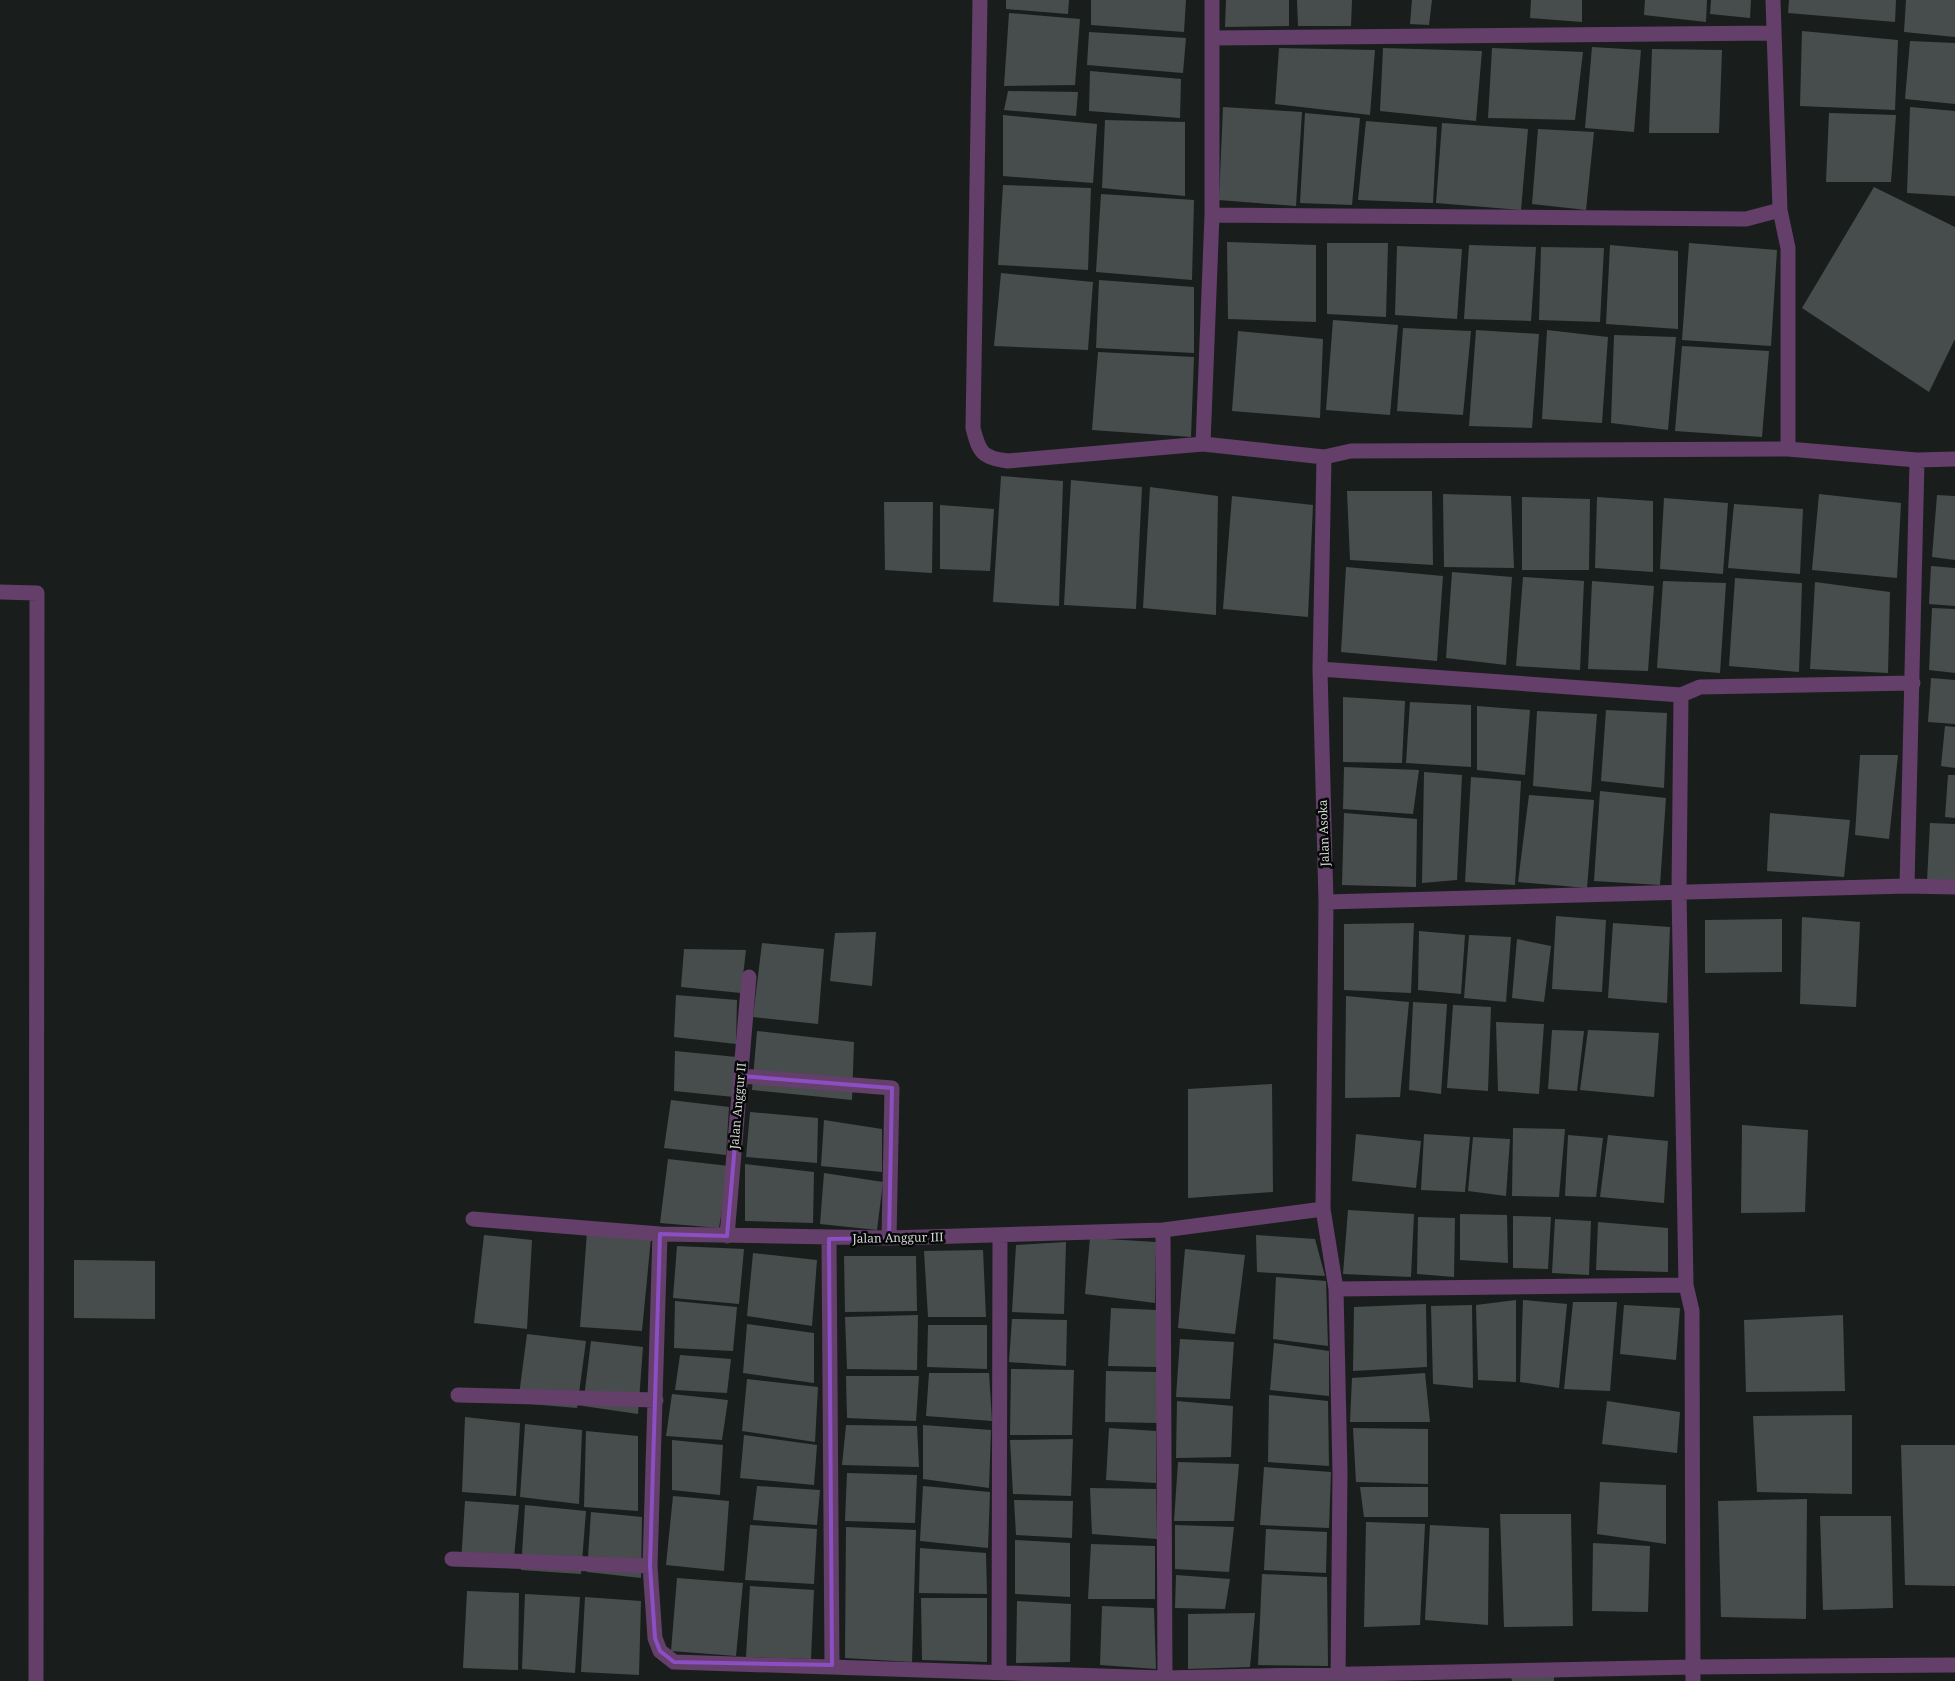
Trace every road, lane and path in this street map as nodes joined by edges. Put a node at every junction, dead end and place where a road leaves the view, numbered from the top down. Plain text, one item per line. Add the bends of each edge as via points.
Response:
1 (980, 0) edge
2 (1212, 0) edge
3 (1774, 0) edge
4 (1774, 34) junction
5 (1212, 38) junction
6 (1780, 210) junction
7 (1212, 215) junction
8 (1203, 444) junction
9 (1788, 449) junction
10 (1324, 457) junction
11 (1955, 459) edge
12 (1917, 460) junction
13 (0, 592) edge
14 (1320, 669) junction
15 (1913, 683) junction
16 (1682, 695) junction
17 (1907, 886) junction
18 (1955, 888) edge
19 (1679, 892) junction
20 (1326, 902) junction
21 (749, 977) dead end
22 (741, 1076) junction
23 (1322, 1209) junction
24 (473, 1219) dead end
25 (1163, 1230) junction
26 (660, 1234) junction
27 (727, 1236) junction
28 (1000, 1236) junction
29 (889, 1238) junction
30 (830, 1239) junction
31 (1686, 1285) junction
32 (1336, 1289) junction
33 (458, 1395) dead end
34 (656, 1400) junction
35 (452, 1559) dead end
36 (650, 1566) junction
37 (1955, 1665) edge
38 (832, 1666) junction
39 (999, 1672) junction
40 (1692, 1674) edge
41 (1165, 1678) junction
42 (1338, 1678) edge
43 (36, 1681) edge

1 - 8 street via 973,428 978,448 990,459 1008,461
2 - 5 street
3 - 4 street
4 - 5 street
4 - 6 street
5 - 7 street
6 - 7 street via 1746,219
6 - 9 street via 1788,248
7 - 8 street
8 - 10 street
9 - 10 street via 1350,451
9 - 12 street
10 - 14 street, Jalan Asoka
11 - 12 street
12 - 15 street
13 - 43 street via 38,593
14 - 16 street
14 - 20 street, Jalan Asoka
15 - 16 street via 1700,688
15 - 17 street
16 - 19 street
17 - 18 street
17 - 19 street
19 - 20 street
19 - 31 street
20 - 23 street, Jalan Asoka
21 - 22 street, Jalan Anggur II
22 - 27 street, Jalan Anggur II
22 - 29 street via 892,1088
23 - 25 street, Jalan Anggur III
23 - 32 street, Jalan Asoka
24 - 26 street, Jalan Anggur III
25 - 28 street, Jalan Anggur III
25 - 41 street
26 - 27 street, Jalan Anggur III
26 - 34 street
27 - 30 street, Jalan Anggur III
28 - 29 street, Jalan Anggur III
28 - 39 street
29 - 30 street, Jalan Anggur III
30 - 38 street
31 - 32 street
31 - 40 street via 1692,1311
32 - 42 street, Jalan Asoka via 1340,1472
33 - 34 street
34 - 36 street
35 - 36 street
36 - 38 street via 655,1638 660,1650 674,1662
37 - 40 street
38 - 39 street
39 - 41 street
40 - 42 street
41 - 42 street

